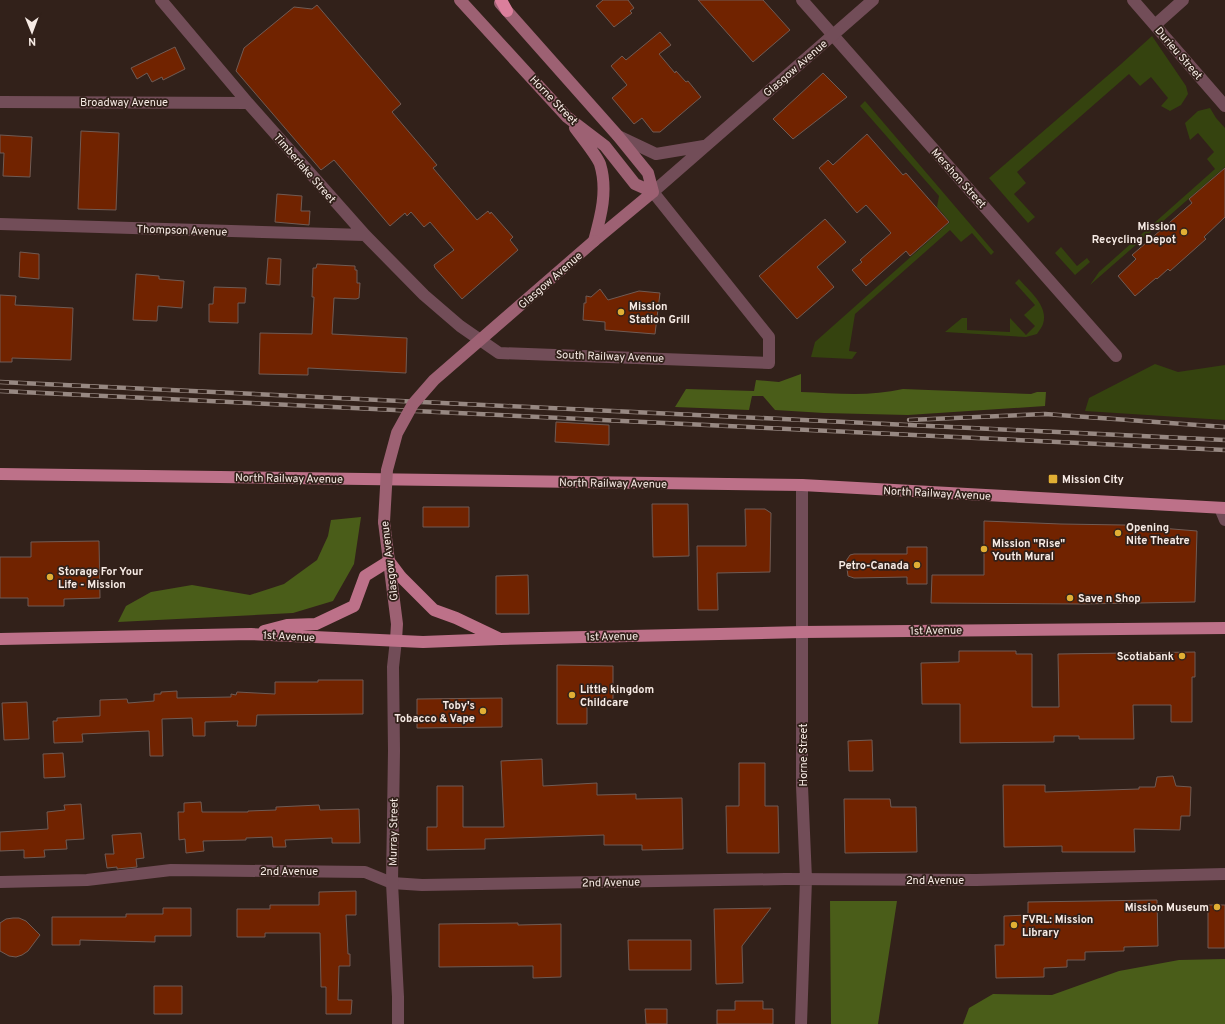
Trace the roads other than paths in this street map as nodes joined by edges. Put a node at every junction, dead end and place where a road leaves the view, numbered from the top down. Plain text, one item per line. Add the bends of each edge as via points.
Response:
1 (161, 0) edge
2 (460, 0) edge
3 (496, 0) edge
4 (501, 0) edge
5 (802, 0) edge
6 (873, 0) edge
7 (1133, 0) edge
8 (1183, 0) edge
9 (507, 11) junction
10 (1155, 25) junction
11 (833, 35) junction
12 (0, 102) edge
13 (248, 103) junction
14 (1225, 106) edge
15 (567, 117) junction
16 (618, 136) junction
17 (704, 146) junction
18 (653, 192) junction
19 (0, 224) edge
20 (365, 235) junction
21 (594, 241) junction
22 (460, 326) joint
23 (1116, 356) dead end
24 (769, 363) joint
25 (0, 474) edge
26 (802, 485) junction
27 (1222, 508) edge
28 (1225, 520) edge
29 (389, 561) junction
30 (1225, 628) edge
31 (802, 632) junction
32 (251, 634) junction
33 (0, 639) edge
34 (500, 639) junction
35 (396, 640) junction
36 (1225, 874) edge
37 (806, 879) junction
38 (0, 882) edge
39 (392, 883) junction
40 (398, 1024) edge
41 (801, 1024) edge

1 - 13 street, Timberlake Street
2 - 15 main road, Horne Street
3 - 9 main road, Horne Street
4 - 9 highway
5 - 11 street, Mershon Street
6 - 11 street, Glasgow Avenue
7 - 10 street, Durieu Street
8 - 10 street
9 - 16 main road, Horne Street
10 - 14 street, Durieu Street
11 - 17 street, Glasgow Avenue
11 - 23 street, Mershon Street
12 - 13 street, Broadway Avenue
13 - 20 street, Timberlake Street
15 - 18 main road, Horne Street via 605,146 635,184
15 - 21 main road via 599,163 604,186 603,209
16 - 17 street via 656,154
16 - 18 main road, Horne Street via 648,173
17 - 18 street, Glasgow Avenue
18 - 21 main road, Glasgow Avenue
18 - 24 street, Horne Street via 769,336
19 - 20 street, Thompson Avenue
20 - 22 street, Timberlake Street via 424,295
21 - 29 main road, Glasgow Avenue, bridge via 434,380 413,404 397,433 387,470 384,522
22 - 24 street, South Railway Avenue via 499,353
25 - 26 main road, North Railway Avenue
26 - 27 main road, North Railway Avenue
26 - 31 street, Horne Street
27 - 28 street
29 - 32 main road via 365,576 354,606 316,624 287,625
29 - 34 main road via 434,610
29 - 35 main road, Glasgow Avenue via 397,624
30 - 31 main road, 1st Avenue
31 - 34 main road, 1st Avenue
31 - 37 street, Horne Street via 802,786
32 - 33 main road, 1st Avenue
32 - 35 main road, 1st Avenue
34 - 35 main road, 1st Avenue via 423,642
35 - 39 street, Murray Street via 393,666
36 - 37 street, 2nd Avenue via 976,880
37 - 39 street, 2nd Avenue via 422,885
37 - 41 street, Horne Street
38 - 39 street, 2nd Avenue via 87,880 171,870 365,872
39 - 40 street, Murray Street

